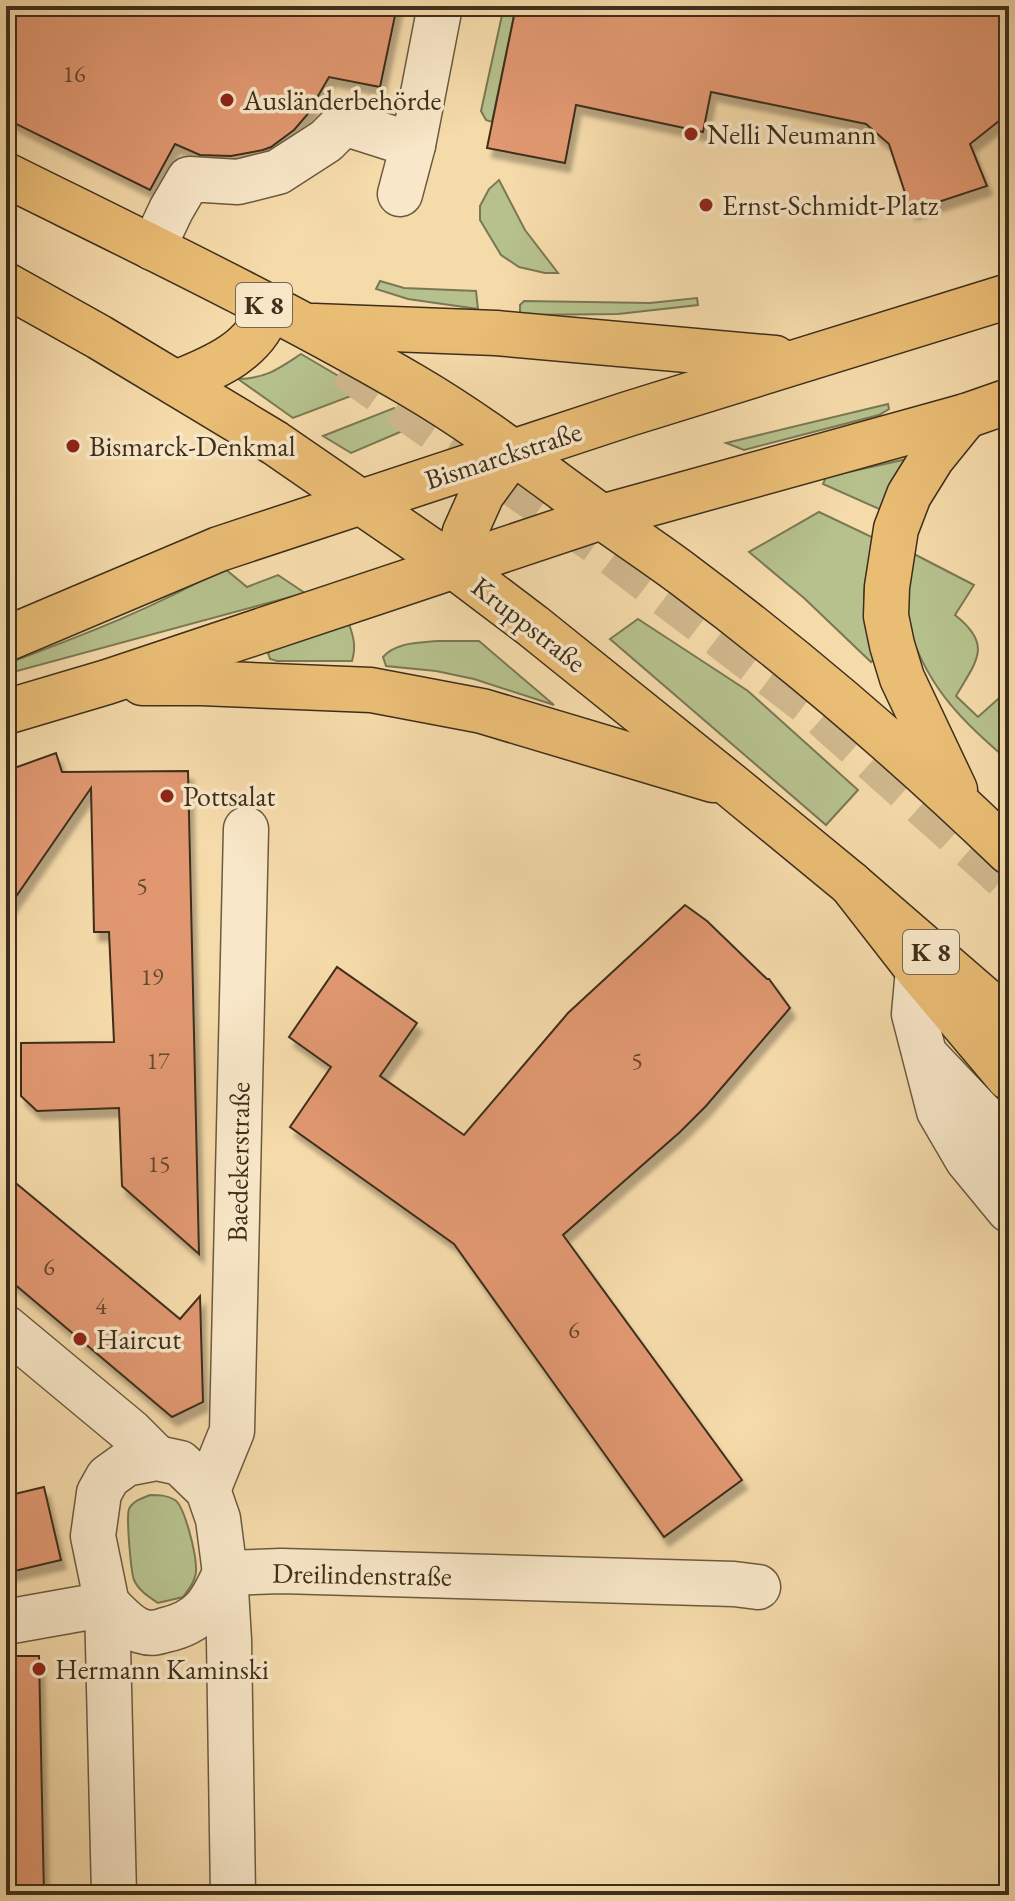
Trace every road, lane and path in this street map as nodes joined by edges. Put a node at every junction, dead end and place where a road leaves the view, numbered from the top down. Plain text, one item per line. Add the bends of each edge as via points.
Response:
1 (440, 6) edge
2 (413, 145) junction
3 (6, 175) edge
4 (400, 194) dead end
5 (153, 248) junction
6 (6, 285) edge
7 (1009, 296) edge
8 (286, 316) junction
9 (798, 360) junction
10 (176, 383) junction
11 (1009, 401) edge
12 (966, 416) junction
13 (513, 452) junction
14 (361, 502) junction
15 (602, 517) junction
16 (455, 567) junction
17 (6, 639) edge
18 (107, 682) junction
19 (6, 712) edge
20 (733, 787) junction
21 (962, 807) junction
22 (246, 829) dead end
23 (1009, 852) edge
24 (851, 884) junction
25 (918, 970) junction
26 (1009, 1021) edge
27 (926, 1055) junction
28 (1009, 1078) edge
29 (1009, 1143) edge
30 (1009, 1210) edge
31 (6, 1328) edge
32 (157, 1458) junction
33 (208, 1490) junction
34 (225, 1573) junction
35 (758, 1587) dead end
36 (107, 1604) junction
37 (6, 1622) edge
38 (114, 1895) edge
39 (233, 1895) edge

1 - 2 street
2 - 4 street
2 - 5 street via 344,123 278,172 238,182 189,179
3 - 5 main road, K 8
5 - 8 main road, K 8
6 - 10 main road, Kruppstraße / K 8
7 - 9 main road, Bismarckstraße
8 - 9 main road
8 - 10 main road via 266,319 245,347
8 - 13 main road, K 8 via 415,388
9 - 13 main road, Bismarckstraße
10 - 14 main road, Kruppstraße / K 8
11 - 12 main road
12 - 15 main road
12 - 21 main road via 909,495 896,529 886,616 902,678
13 - 14 main road, Bismarckstraße
13 - 15 main road, K 8
13 - 16 main road via 482,494
14 - 16 main road, Kruppstraße / K 8
14 - 17 main road, Bismarckstraße via 190,560
15 - 16 main road
15 - 21 main road, K 8 via 768,640
16 - 18 main road
16 - 20 main road, Kruppstraße / K 8
18 - 19 main road
18 - 20 main road via 371,690 482,711
20 - 24 main road, Kruppstraße / K 8
21 - 23 main road, K 8
22 - 33 street, Baedekerstraße via 232,1431
24 - 25 main road
24 - 26 main road, Kruppstraße / K 8
25 - 27 street via 914,1014
25 - 28 main road
27 - 29 street
27 - 30 street via 939,1111 967,1159
31 - 32 street
32 - 33 street via 180,1463
32 - 36 street via 126,1464 108,1477 99,1493 93,1536
33 - 34 street
34 - 35 street, Dreilindenstraße
34 - 36 street via 213,1600 181,1627 152,1634 137,1630
34 - 39 street
36 - 37 street
36 - 38 street

